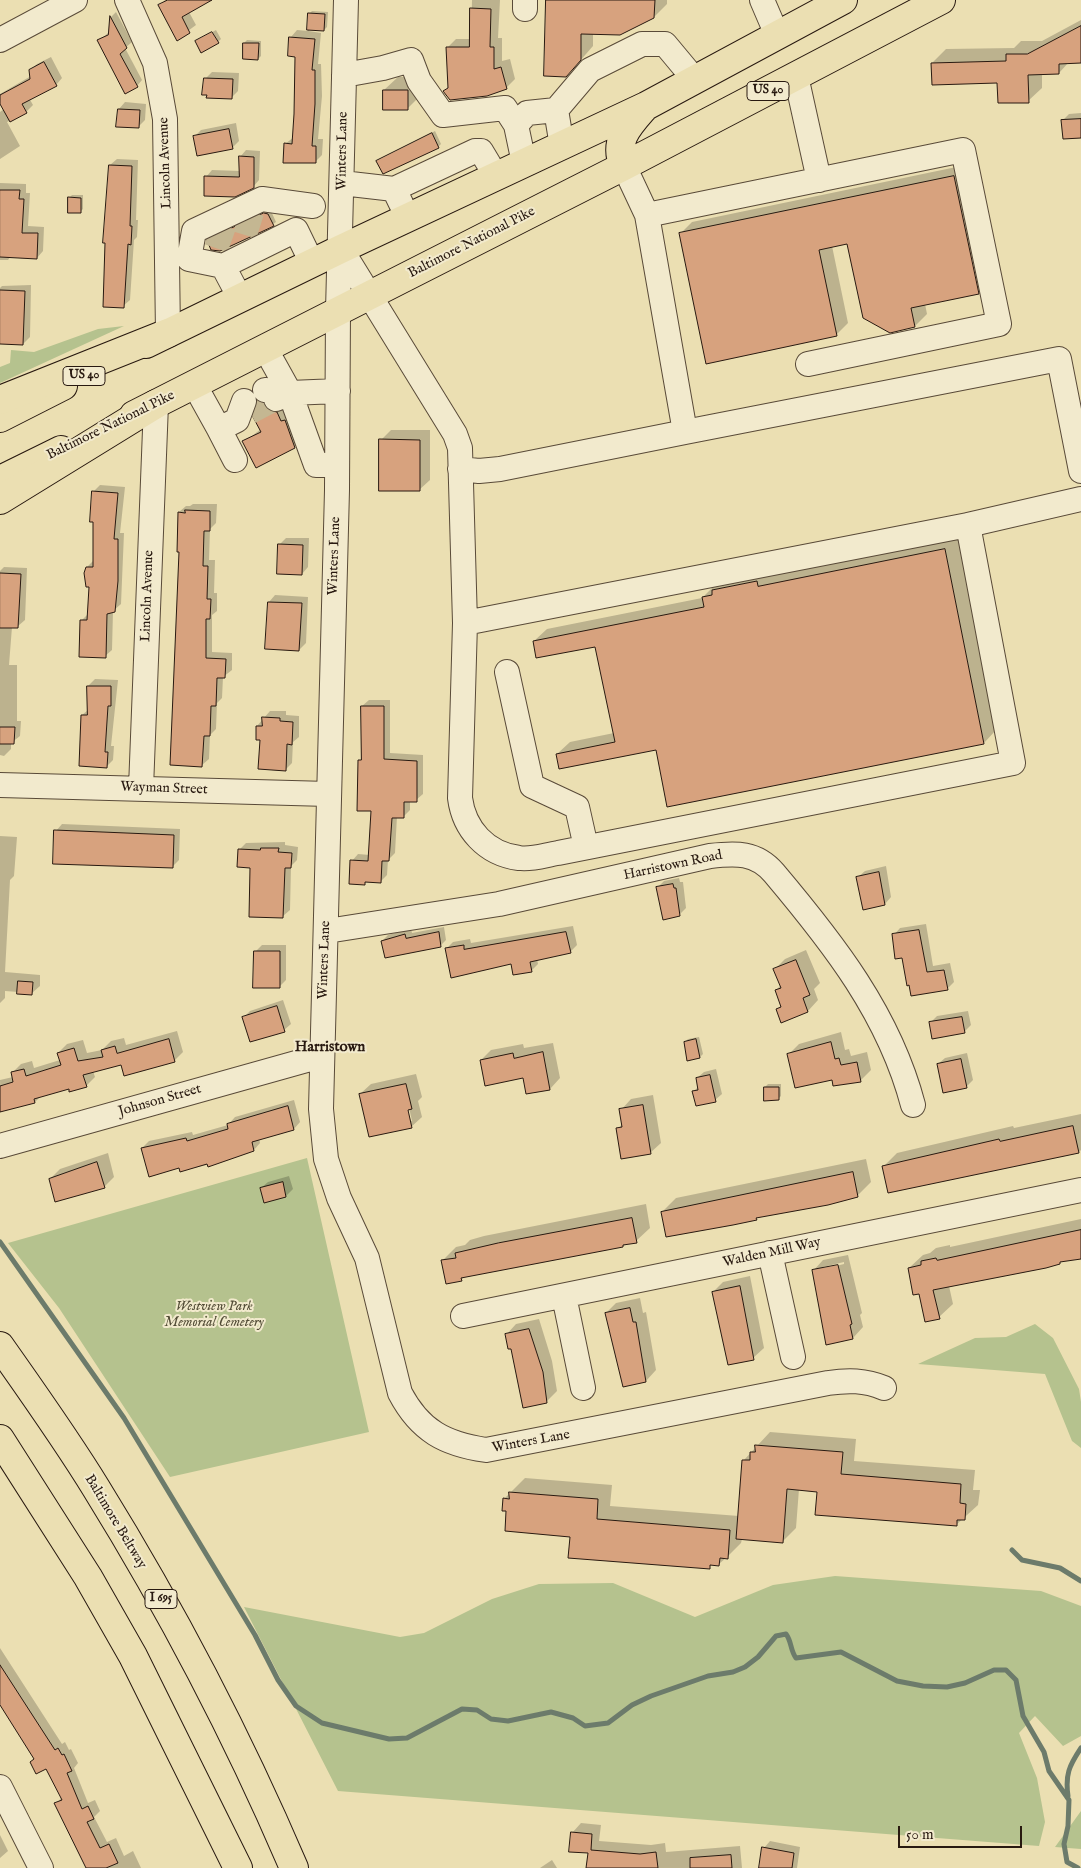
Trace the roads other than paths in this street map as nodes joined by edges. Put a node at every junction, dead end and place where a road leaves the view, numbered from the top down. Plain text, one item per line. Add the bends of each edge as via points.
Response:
1 (75, 0) edge
2 (127, 0) edge
3 (346, 0) edge
4 (762, 0) edge
5 (942, 0) edge
6 (838, 1) edge
7 (777, 35) junction
8 (0, 40) edge
9 (344, 75) junction
10 (796, 76) junction
11 (695, 80) junction
12 (646, 106) junction
13 (556, 110) junction
14 (516, 125) junction
15 (562, 146) junction
16 (524, 163) junction
17 (624, 166) junction
18 (496, 176) junction
19 (819, 180) junction
20 (342, 183) junction
21 (394, 189) junction
22 (313, 206) junction
23 (342, 208) junction
24 (646, 215) junction
25 (408, 218) junction
26 (268, 238) junction
27 (341, 249) junction
28 (312, 263) junction
29 (223, 266) junction
30 (369, 296) junction
31 (240, 298) junction
32 (338, 311) junction
33 (168, 333) junction
34 (265, 348) junction
35 (808, 364) dead end
36 (194, 384) junction
37 (338, 391) junction
38 (0, 400) edge
39 (156, 404) junction
40 (256, 409) junction
41 (0, 418) edge
42 (684, 432) junction
43 (235, 460) dead end
44 (337, 465) junction
45 (460, 469) junction
46 (1081, 472) edge
47 (0, 480) edge
48 (1081, 499) edge
49 (0, 500) edge
50 (968, 525) junction
51 (465, 623) junction
52 (507, 672) dead end
53 (0, 785) edge
54 (141, 788) junction
55 (328, 794) junction
56 (586, 848) junction
57 (327, 931) junction
58 (321, 1056) junction
59 (913, 1105) dead end
60 (0, 1146) edge
61 (1081, 1190) edge
62 (770, 1253) junction
63 (564, 1296) junction
64 (463, 1316) dead end
65 (0, 1346) edge
66 (793, 1357) dead end
67 (583, 1388) dead end
68 (884, 1388) dead end
69 (0, 1439) edge
70 (0, 1455) edge
71 (40, 1502) junction
72 (0, 1787) edge
73 (41, 1868) edge
74 (238, 1868) edge
75 (294, 1868) edge

1 - 8 street
2 - 33 street, Lincoln Avenue via 155,63 165,119
3 - 9 street, Winters Lane
4 - 7 street
5 - 10 main road, Baltimore National Pike / US 40
6 - 7 main road, US 40
7 - 11 main road, US 40
9 - 14 street via 412,60 419,80 443,114 505,108
9 - 20 street, Winters Lane
10 - 17 main road, Baltimore National Pike / US 40
10 - 19 street
11 - 12 main road, US 40
11 - 13 street via 665,44 642,44 590,70
12 - 15 main road, US 40
12 - 17 main road via 622,136 620,146
13 - 14 street via 527,113
13 - 15 street
14 - 16 street
15 - 16 main road, US 40
16 - 18 main road, US 40
17 - 24 street
17 - 30 main road, Baltimore National Pike / US 40
18 - 21 street via 481,151 475,151
18 - 25 main road, US 40
19 - 24 street
19 - 35 street via 963,150 999,324
20 - 21 street
20 - 23 street, Winters Lane
21 - 25 street
22 - 23 street
22 - 26 street
22 - 29 street via 262,199 232,218 203,231 194,231 189,259
23 - 27 street, Winters Lane
24 - 42 street
25 - 27 main road, US 40
26 - 28 street
26 - 29 street
27 - 28 main road, US 40
27 - 30 street
27 - 32 street, Winters Lane
28 - 31 main road, US 40
29 - 31 street
30 - 32 main road, Baltimore National Pike / US 40
30 - 45 street via 455,434 460,448
31 - 33 main road, US 40
32 - 34 main road, Baltimore National Pike / US 40
32 - 37 street, Winters Lane
33 - 38 main road
33 - 41 main road, US 40
34 - 36 main road, Baltimore National Pike / US 40
34 - 40 street
36 - 39 main road, Baltimore National Pike / US 40
36 - 40 street
37 - 40 street
37 - 44 street, Winters Lane
39 - 47 main road, Baltimore National Pike / US 40
39 - 49 main road
39 - 54 street, Lincoln Avenue
40 - 43 street
40 - 44 street via 316,465
42 - 45 street via 500,469
42 - 46 street via 1059,359
44 - 55 street, Winters Lane
45 - 51 street
48 - 50 street
50 - 51 street
50 - 56 street via 1013,763
51 - 56 street via 460,798 468,826 492,850 518,858
52 - 56 street via 532,786 577,807
53 - 54 street, Wayman Street
54 - 55 street, Wayman Street
55 - 57 street, Winters Lane
57 - 58 street, Winters Lane
57 - 59 street, Harristown Road via 499,904 710,856 745,854 758,858 770,868 831,941 854,975 880,1023
58 - 60 street, Johnson Street
58 - 68 street, Winters Lane via 323,1135 331,1178 367,1258 400,1393 408,1408 432,1432 463,1447 486,1450 828,1383 870,1382
61 - 62 street, Walden Mill Way
62 - 63 street, Walden Mill Way
62 - 66 street
63 - 64 street, Walden Mill Way
63 - 67 street
65 - 75 main road, Baltimore Beltway / I 695 via 96,1488 178,1629 224,1716
69 - 71 main road
70 - 71 main road
71 - 74 main road via 133,1656
72 - 73 street

